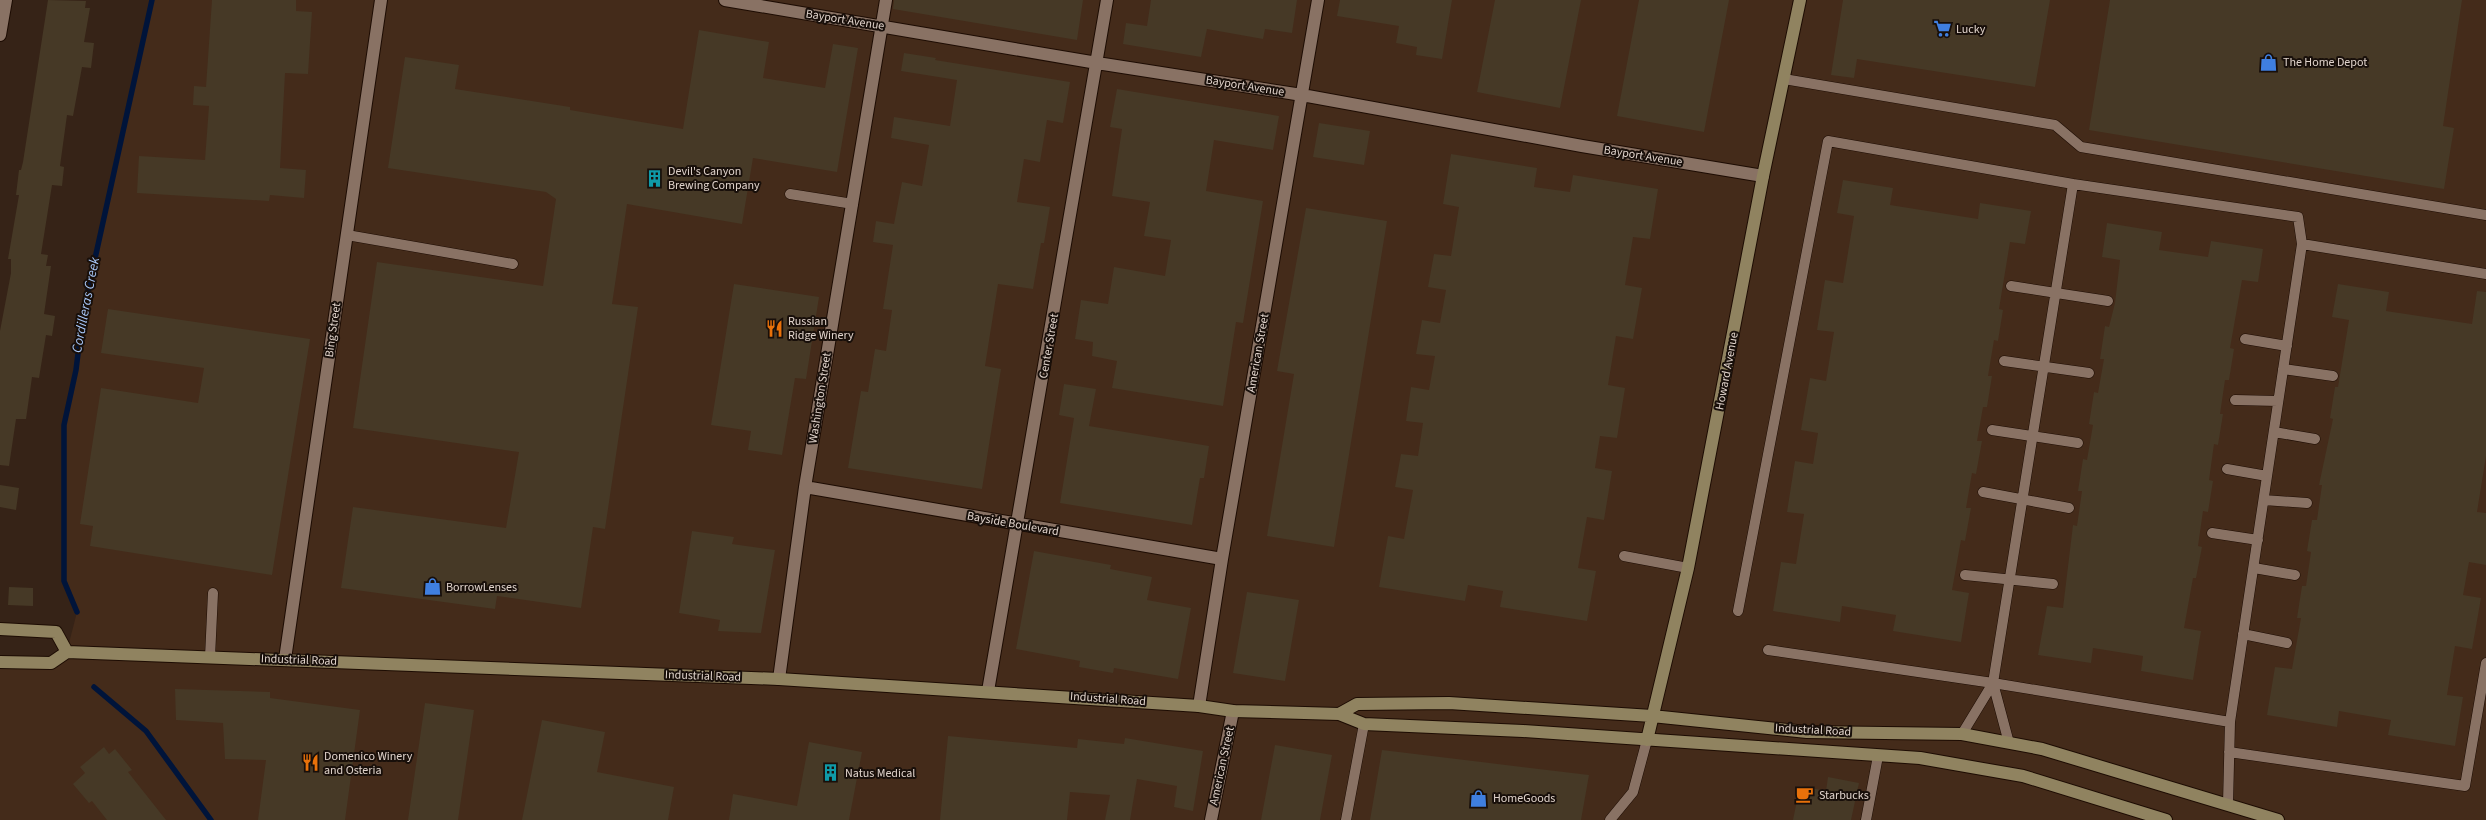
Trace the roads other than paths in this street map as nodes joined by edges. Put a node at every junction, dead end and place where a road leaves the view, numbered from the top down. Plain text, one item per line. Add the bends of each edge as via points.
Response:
1 (6, 0) edge
2 (381, 0) edge
3 (725, 0) edge
4 (886, 0) edge
5 (1107, 0) edge
6 (1318, 0) edge
7 (1800, 0) edge
8 (882, 26) junction
9 (0, 35) edge
10 (1098, 63) junction
11 (1784, 79) junction
12 (1302, 95) junction
13 (1764, 176) junction
14 (2073, 184) junction
15 (790, 194) dead end
16 (853, 204) junction
17 (2486, 215) edge
18 (346, 235) junction
19 (2302, 244) junction
20 (513, 264) dead end
21 (2486, 274) edge
22 (2011, 286) dead end
23 (2056, 292) junction
24 (2108, 301) dead end
25 (2245, 339) dead end
26 (2287, 346) junction
27 (2004, 361) dead end
28 (2044, 368) junction
29 (2283, 369) junction
30 (2089, 373) dead end
31 (2333, 376) dead end
32 (2235, 400) dead end
33 (2278, 401) junction
34 (1992, 430) dead end
35 (2274, 432) junction
36 (2033, 437) junction
37 (2315, 438) dead end
38 (2078, 443) dead end
39 (2227, 469) dead end
40 (2267, 476) junction
41 (806, 487) junction
42 (1983, 492) dead end
43 (2023, 498) junction
44 (2264, 500) junction
45 (2307, 503) dead end
46 (2069, 508) dead end
47 (1018, 525) junction
48 (2212, 533) dead end
49 (2258, 540) junction
50 (1624, 556) dead end
51 (1222, 560) junction
52 (1688, 568) junction
53 (2254, 568) junction
54 (1965, 575) dead end
55 (2295, 575) dead end
56 (2010, 580) junction
57 (2053, 584) dead end
58 (213, 593) dead end
59 (1738, 611) dead end
60 (0, 629) edge
61 (2243, 634) junction
62 (2287, 643) dead end
63 (1768, 650) dead end
64 (67, 652) junction
65 (210, 657) junction
66 (285, 660) junction
67 (0, 662) edge
68 (2486, 666) edge
69 (779, 679) junction
70 (1993, 683) junction
71 (988, 691) junction
72 (1199, 706) junction
73 (1233, 711) junction
74 (1339, 714) junction
75 (1652, 716) junction
76 (2230, 722) junction
77 (1364, 724) junction
78 (1962, 734) junction
79 (1647, 740) junction
80 (2009, 743) junction
81 (2230, 752) junction
82 (1878, 756) junction
83 (2228, 804) junction
84 (1211, 820) edge
85 (1346, 820) edge
86 (1610, 820) edge
87 (1866, 820) edge
88 (2166, 820) edge
89 (2278, 820) edge

1 - 9 street
2 - 18 street, Bing Street
3 - 8 street, Bayport Avenue
4 - 8 street, Washington Street
5 - 10 street, Center Street
6 - 12 street, American Street
7 - 11 main road, Howard Avenue
8 - 10 street, Bayport Avenue
8 - 16 street, Washington Street
10 - 12 street, Bayport Avenue
10 - 47 street, Center Street
11 - 13 main road, Howard Avenue
11 - 17 lane via 2055,125 2081,147
12 - 13 street, Bayport Avenue
12 - 51 street, American Street
13 - 52 main road, Howard Avenue
14 - 19 lane via 2298,218
14 - 23 lane
14 - 59 lane via 1828,141
15 - 16 lane
16 - 41 street, Washington Street
18 - 20 lane
18 - 66 street, Bing Street
19 - 21 lane
19 - 26 lane
22 - 23 lane
23 - 24 lane
23 - 28 lane
25 - 26 lane
26 - 29 lane
27 - 28 lane
28 - 30 lane
28 - 36 lane
29 - 31 lane
29 - 33 lane
32 - 33 lane
33 - 35 lane
34 - 36 lane
35 - 37 lane
35 - 40 lane
36 - 38 lane
36 - 43 lane
39 - 40 lane
40 - 44 lane
41 - 47 street, Bayside Boulevard
41 - 69 street, Washington Street
42 - 43 lane
43 - 46 lane
43 - 56 lane
44 - 45 lane
44 - 49 lane
47 - 51 street, Bayside Boulevard
47 - 71 street, Center Street
48 - 49 lane
49 - 53 lane
50 - 52 lane
51 - 72 street, American Street
52 - 75 main road, Howard Avenue
53 - 55 lane
53 - 61 lane
54 - 56 lane
56 - 57 lane
56 - 70 lane
58 - 65 lane
60 - 64 main road via 56,632
61 - 62 lane
61 - 76 lane
63 - 70 lane
64 - 65 main road, Industrial Road
64 - 67 main road via 51,664
65 - 66 main road, Industrial Road
66 - 69 main road, Industrial Road
68 - 81 lane via 2465,786
69 - 71 main road, Industrial Road
70 - 76 lane
70 - 78 lane
70 - 80 lane
71 - 72 main road, Industrial Road
72 - 73 main road, Industrial Road
73 - 74 main road, Industrial Road
73 - 84 street, American Street
74 - 75 main road, Industrial Road via 1357,704 1449,704
74 - 77 main road, Industrial Road
75 - 78 main road, Industrial Road via 1808,732
75 - 79 main road, Howard Avenue
76 - 81 lane
77 - 79 main road, Industrial Road
77 - 85 lane
78 - 80 main road, Industrial Road
79 - 82 main road, Industrial Road
79 - 86 lane via 1633,792
80 - 83 main road, Industrial Road via 2042,749
81 - 83 lane
82 - 87 lane
82 - 88 main road, Industrial Road via 1920,758 2023,776
83 - 89 main road, Industrial Road

